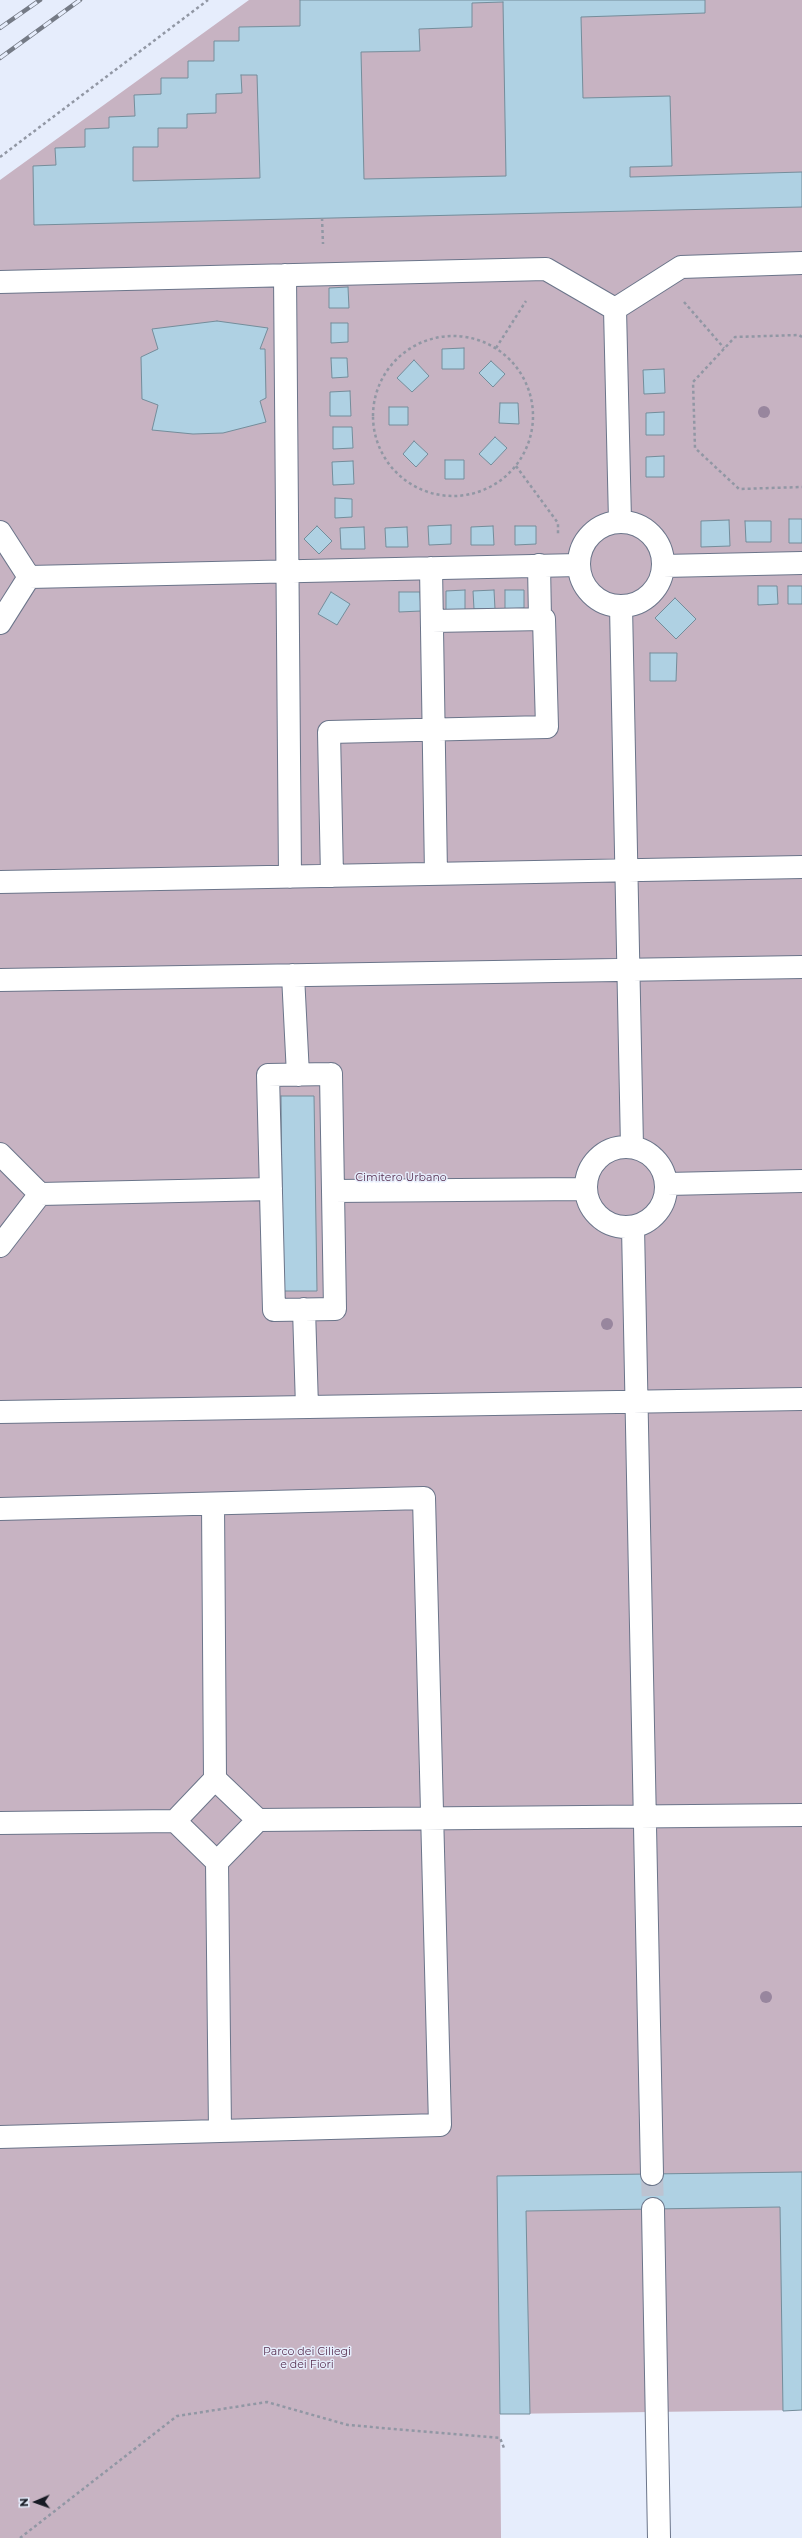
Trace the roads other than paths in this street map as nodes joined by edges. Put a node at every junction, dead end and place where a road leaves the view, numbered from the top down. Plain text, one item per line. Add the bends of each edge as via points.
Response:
1 (802, 263) edge
2 (286, 275) junction
3 (0, 282) edge
4 (616, 309) junction
5 (620, 522) junction
6 (0, 532) edge
7 (802, 563) edge
8 (559, 565) junction
9 (663, 566) junction
10 (431, 568) junction
11 (288, 571) junction
12 (29, 577) junction
13 (621, 606) junction
14 (540, 619) junction
15 (432, 621) junction
16 (0, 623) edge
17 (434, 730) junction
18 (802, 867) edge
19 (626, 870) junction
20 (436, 874) junction
21 (332, 876) junction
22 (290, 877) junction
23 (0, 882) edge
24 (802, 967) edge
25 (628, 971) junction
26 (293, 976) junction
27 (0, 980) edge
28 (298, 1075) junction
29 (632, 1147) junction
30 (0, 1154) edge
31 (802, 1181) edge
32 (667, 1184) junction
33 (271, 1189) junction
34 (586, 1189) junction
35 (333, 1191) junction
36 (40, 1194) junction
37 (633, 1227) junction
38 (0, 1246) edge
39 (304, 1309) junction
40 (802, 1399) edge
41 (637, 1402) junction
42 (307, 1407) junction
43 (0, 1412) edge
44 (213, 1504) junction
45 (0, 1509) edge
46 (216, 1779) junction
47 (802, 1815) edge
48 (645, 1817) junction
49 (432, 1818) junction
50 (258, 1820) junction
51 (175, 1821) junction
52 (0, 1823) edge
53 (216, 1862) junction
54 (220, 2131) junction
55 (0, 2137) edge
56 (652, 2174) tunnel mouth
57 (653, 2209) tunnel mouth
58 (659, 2538) edge

1 - 4 lane via 681,267
2 - 3 lane
2 - 4 lane via 546,269
2 - 11 lane
4 - 5 lane
5 - 8 lane via 606,524 586,540 580,552
5 - 9 lane via 633,523 646,529 656,539 662,552
6 - 12 lane
7 - 9 lane
8 - 10 lane
8 - 13 lane via 584,583 597,599
8 - 14 lane
9 - 13 lane via 661,579 650,594 634,604
10 - 11 lane
10 - 15 lane
11 - 12 lane
11 - 22 lane
12 - 16 lane
13 - 19 lane
14 - 15 lane
14 - 17 lane via 544,619 547,727
15 - 17 lane
17 - 20 lane
17 - 21 lane via 328,732
18 - 19 lane
19 - 20 lane
19 - 25 lane
20 - 21 lane
21 - 22 lane
22 - 23 lane
24 - 25 lane
25 - 26 lane
25 - 29 lane
26 - 27 lane
26 - 28 lane
28 - 33 lane via 268,1075
28 - 35 lane via 331,1074
29 - 32 lane via 652,1156 660,1164
29 - 34 lane via 609,1151 599,1157 587,1177
30 - 36 lane
31 - 32 lane
32 - 37 lane via 662,1208 649,1220
33 - 36 lane
33 - 39 lane via 274,1310
34 - 35 lane
34 - 37 lane via 589,1203 596,1214 607,1223
35 - 39 lane via 335,1309
36 - 38 lane
37 - 41 lane
39 - 42 lane
40 - 41 lane
41 - 42 lane
41 - 48 lane
42 - 43 lane
44 - 45 lane
44 - 46 lane
44 - 49 lane via 424,1498
46 - 50 lane
46 - 51 lane
47 - 48 lane
48 - 49 lane
48 - 56 lane
49 - 50 lane
49 - 54 lane via 440,2125
50 - 53 lane
51 - 52 lane
51 - 53 lane
53 - 54 lane
54 - 55 lane
57 - 58 lane

